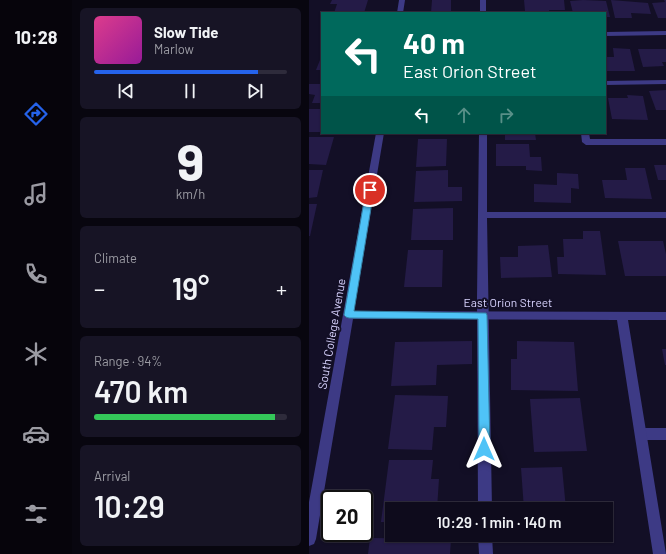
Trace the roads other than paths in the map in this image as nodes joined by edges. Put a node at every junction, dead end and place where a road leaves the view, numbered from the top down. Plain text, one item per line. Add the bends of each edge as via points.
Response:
1 (402, 0) edge
2 (483, 0) edge
3 (400, 12) edge
4 (483, 12) edge
5 (666, 33) edge
6 (606, 34) edge
7 (606, 82) edge
8 (666, 82) edge
9 (380, 134) edge
10 (483, 134) edge
11 (585, 134) edge
12 (666, 142) edge
13 (483, 215) junction
14 (666, 215) edge
15 (349, 315) junction
16 (483, 315) junction
17 (622, 316) junction
18 (666, 316) edge
19 (641, 434) junction
20 (666, 434) edge
21 (485, 502) edge
22 (309, 539) edge
23 (485, 542) edge
24 (486, 554) edge
25 (660, 554) edge

1 - 3 street
2 - 4 street
5 - 6 street
7 - 8 street
9 - 15 street, South College Avenue
10 - 13 street
11 - 12 street via 586,142
13 - 14 street
13 - 16 street
15 - 16 street, East Orion Street
15 - 22 street, South College Avenue
16 - 17 street, East Orion Street
16 - 21 street
17 - 18 street, East Orion Street
17 - 19 street
19 - 20 street
19 - 25 street
23 - 24 street

